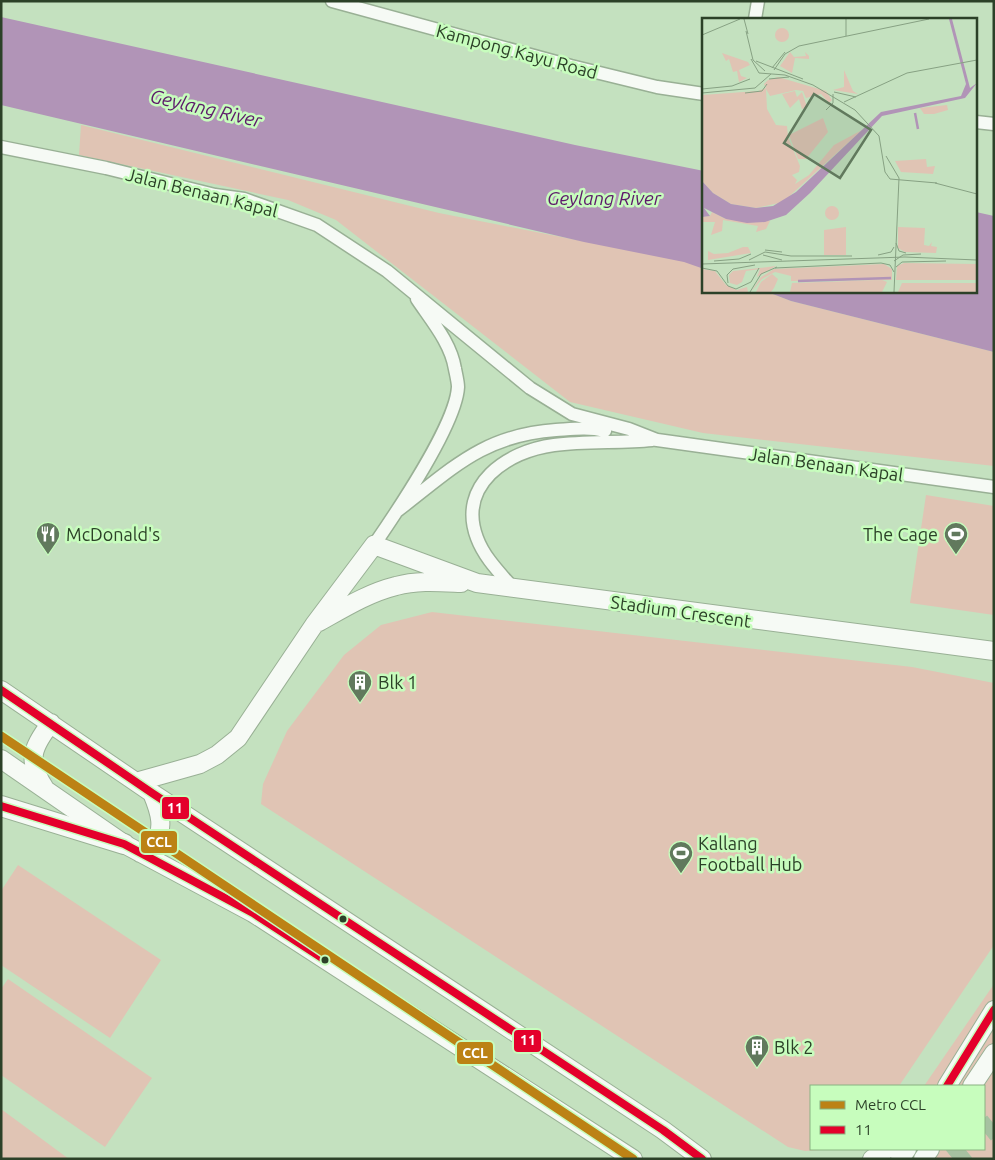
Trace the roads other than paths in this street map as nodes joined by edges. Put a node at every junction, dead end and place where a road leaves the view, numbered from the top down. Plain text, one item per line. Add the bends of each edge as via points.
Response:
1 (332, 1) edge
2 (758, 1) edge
3 (755, 18) edge
4 (702, 94) edge
5 (978, 122) edge
6 (994, 124) edge
7 (1, 147) edge
8 (412, 291) junction
9 (657, 440) junction
10 (994, 487) edge
11 (397, 511) junction
12 (374, 545) junction
13 (477, 583) junction
14 (512, 588) junction
15 (314, 625) junction
16 (994, 651) edge
17 (1, 690) edge
18 (51, 723) junction
19 (1, 758) edge
20 (136, 782) junction
21 (47, 791) junction
22 (152, 793) junction
23 (1, 806) edge
24 (132, 848) junction
25 (994, 1010) edge
26 (994, 1053) edge
27 (948, 1085) edge
28 (973, 1085) edge
29 (886, 1150) edge
30 (633, 1159) edge
31 (702, 1159) edge
32 (872, 1159) edge

1 - 4 street, Kampong Kayu Road via 572,66 657,87
2 - 3 street
5 - 6 street
7 - 8 street, Jalan Benaan Kapal via 244,199 317,225
8 - 9 street, Jalan Benaan Kapal via 530,388 572,414
8 - 11 street, Jalan Benaan Kapal via 447,346 458,388 446,426
9 - 10 street, Jalan Benaan Kapal
9 - 11 street, Jalan Benaan Kapal via 589,428 532,431 512,436 494,442 463,460
9 - 14 street via 553,445 505,461 488,474 478,490 473,511 476,537 487,558
11 - 12 street, Jalan Benaan Kapal
12 - 13 street, Stadium Crescent
12 - 15 street, Jalan Benaan Kapal
13 - 14 street, Stadium Crescent
13 - 15 street via 397,585 369,594
14 - 16 street, Stadium Crescent
15 - 20 street via 238,738 200,764
17 - 18 street
18 - 20 street
18 - 21 street via 36,741 34,755 34,769
19 - 21 street
20 - 22 street
21 - 24 street
22 - 24 street via 160,817 160,833 152,848
22 - 31 street via 663,1130
23 - 24 main road
24 - 30 street via 253,913
25 - 27 street
26 - 28 street
29 - 32 street

